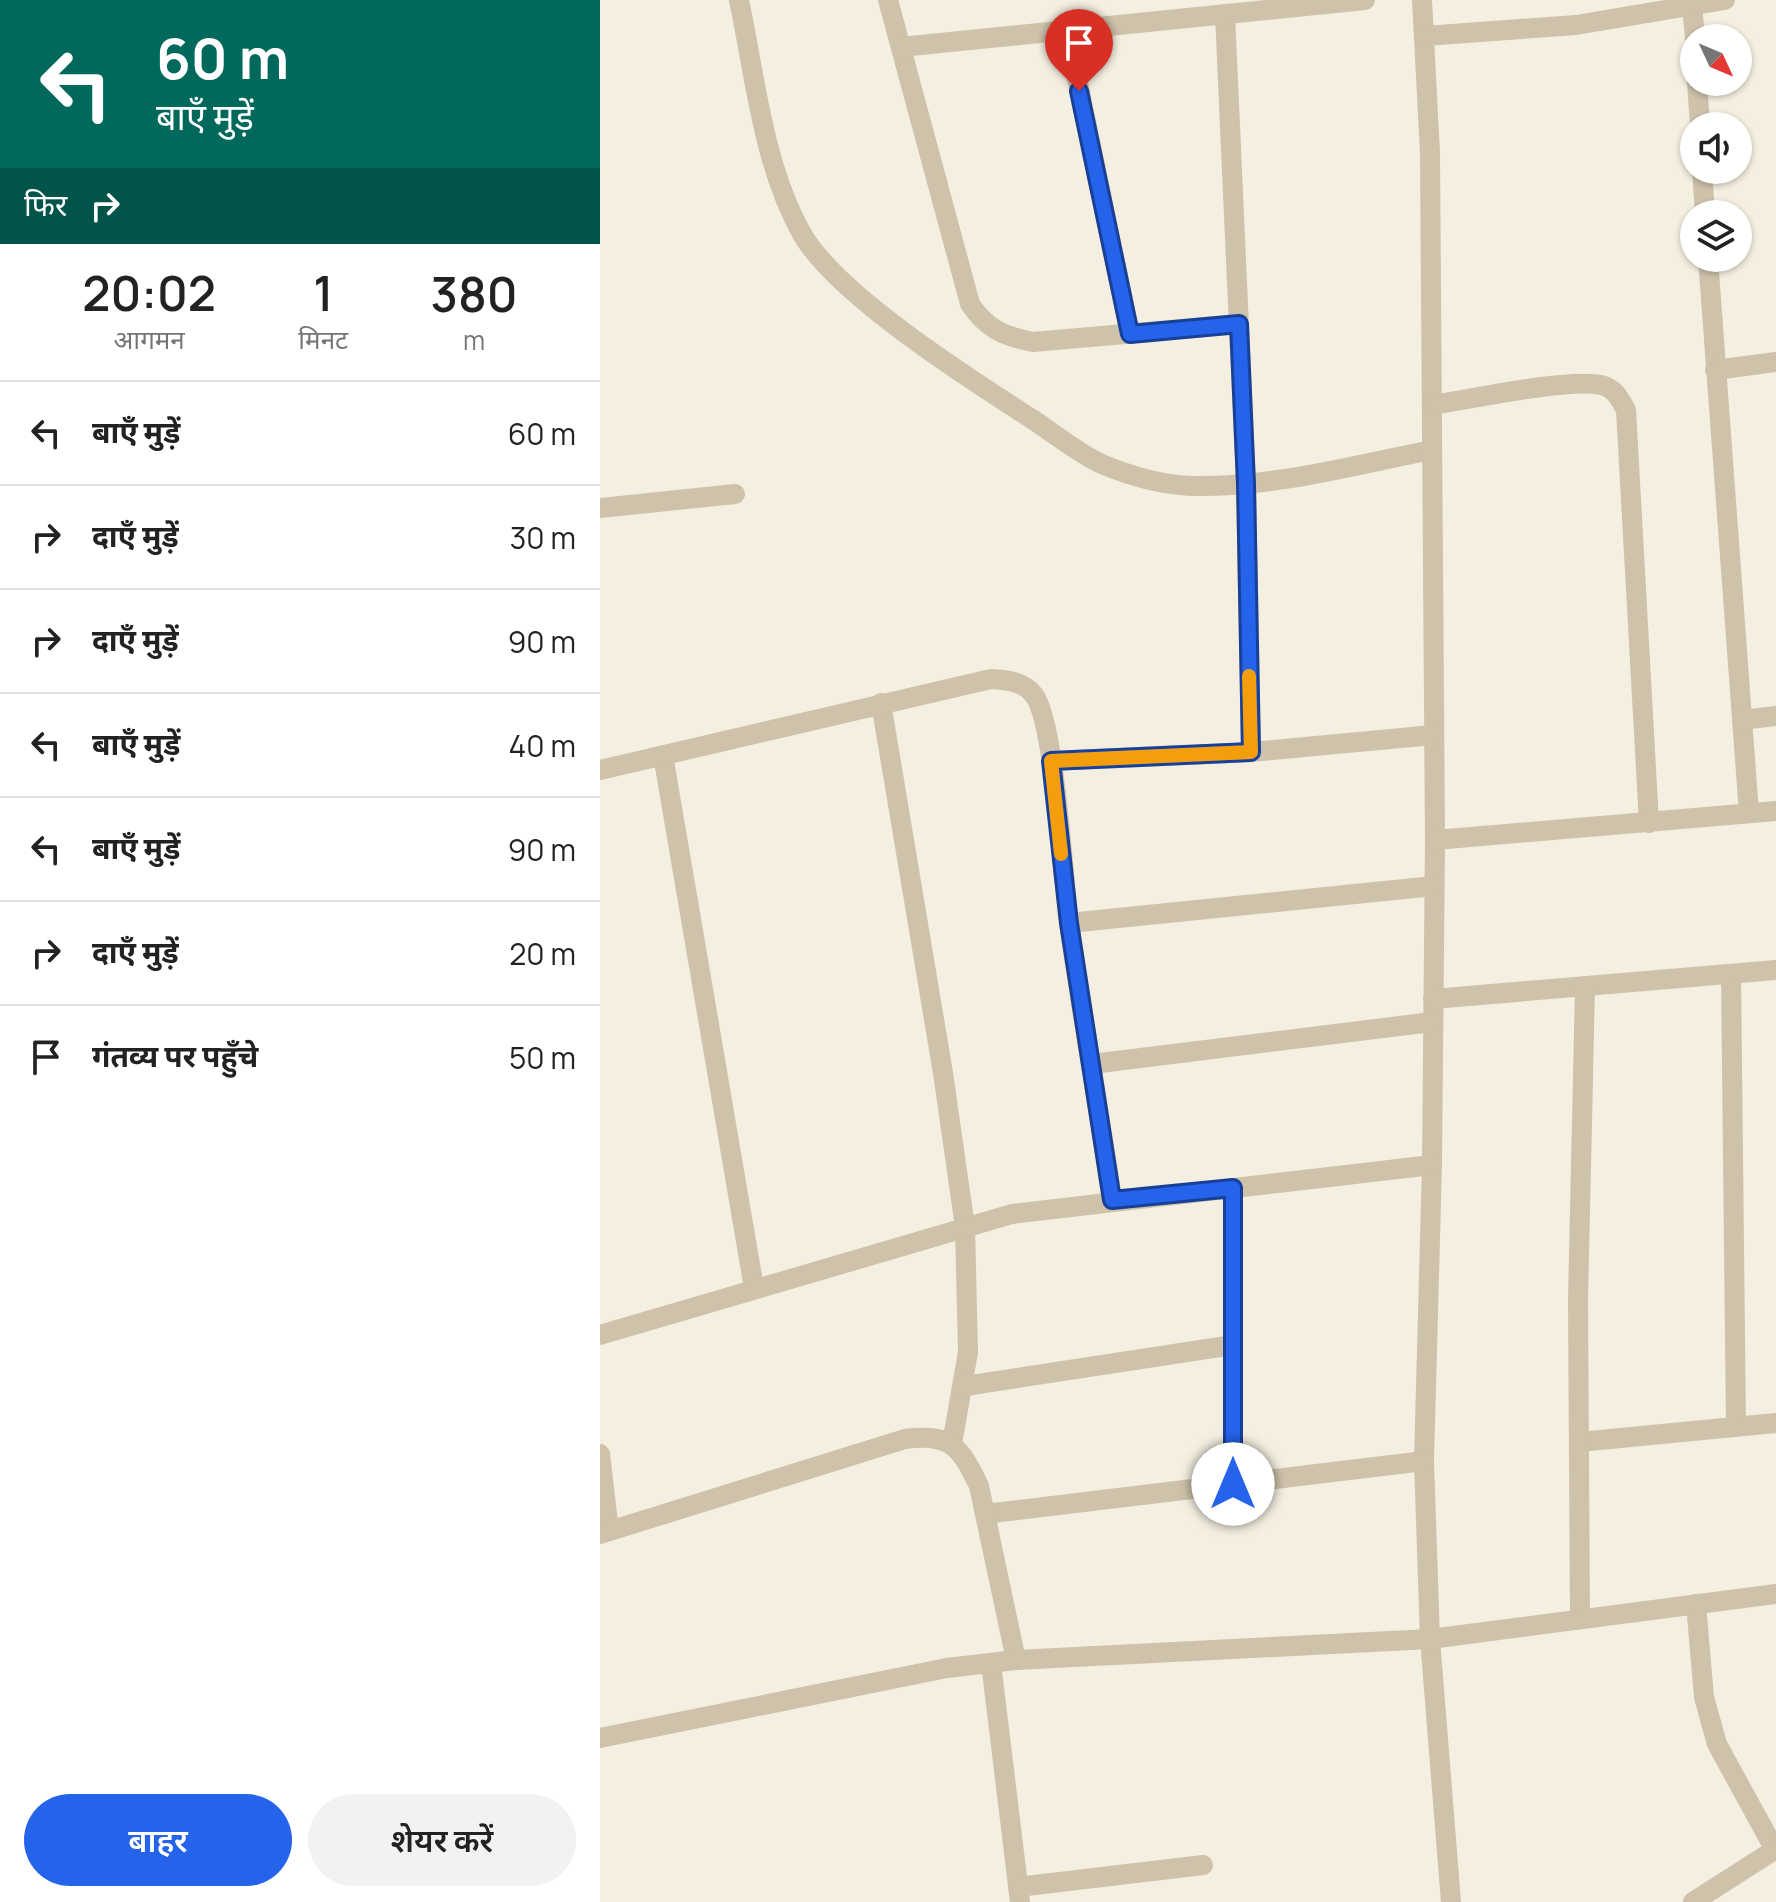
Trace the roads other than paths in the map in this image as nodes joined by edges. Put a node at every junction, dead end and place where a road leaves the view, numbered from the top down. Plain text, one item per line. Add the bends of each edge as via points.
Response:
1 (739, 0) edge
2 (888, 0) edge
3 (1365, 0) edge
4 (1422, 0) edge
5 (1725, 0) edge
6 (1692, 4) junction
7 (1225, 14) junction
8 (1694, 24) edge
9 (1067, 30) junction
10 (1425, 36) junction
11 (901, 47) junction
12 (1709, 272) edge
13 (1239, 324) junction
14 (1130, 334) junction
15 (1776, 362) edge
16 (1715, 370) junction
17 (1433, 405) junction
18 (1432, 450) junction
19 (1246, 484) junction
20 (735, 494) dead end
21 (600, 508) edge
22 (881, 703) junction
23 (1776, 716) edge
24 (1742, 720) junction
25 (1433, 735) junction
26 (1251, 752) junction
27 (663, 755) junction
28 (1051, 761) junction
29 (600, 770) edge
30 (1776, 811) edge
31 (1749, 813) junction
32 (1649, 823) junction
33 (1435, 840) junction
34 (1434, 886) junction
35 (1069, 923) junction
36 (1776, 970) edge
37 (1731, 974) junction
38 (1585, 986) junction
39 (1433, 999) junction
40 (1432, 1022) junction
41 (1092, 1064) junction
42 (1432, 1165) junction
43 (1233, 1188) junction
44 (1112, 1200) junction
45 (965, 1227) junction
46 (754, 1288) junction
47 (600, 1335) edge
48 (1233, 1345) junction
49 (965, 1386) junction
50 (1776, 1423) edge
51 (1736, 1427) junction
52 (1579, 1442) junction
53 (952, 1444) junction
54 (600, 1454) edge
55 (1424, 1461) junction
56 (1233, 1484) junction
57 (985, 1514) junction
58 (605, 1533) edge
59 (1776, 1594) edge
60 (1696, 1604) junction
61 (1580, 1618) junction
62 (1430, 1639) junction
63 (1016, 1660) junction
64 (991, 1663) junction
65 (600, 1738) edge
66 (1775, 1849) edge
67 (1203, 1865) dead end
68 (1019, 1895) edge
69 (1451, 1902) edge
70 (1693, 1902) edge

1 - 19 street via 772,153 790,208 802,234 839,278 973,380 1102,464 1147,480 1190,486
2 - 11 street
3 - 7 street
4 - 10 street
5 - 6 street
6 - 8 street
6 - 10 street via 1576,25
7 - 9 street
7 - 13 street
9 - 11 street
9 - 14 street
10 - 17 street
11 - 14 street via 970,304 985,325 1033,342
12 - 16 street
13 - 14 street
13 - 19 street
15 - 16 street
16 - 24 street
17 - 18 street
17 - 32 street via 1572,385 1602,385 1618,394 1626,410
18 - 19 street
18 - 25 street
19 - 26 street
20 - 21 street
22 - 27 street
22 - 28 street via 991,679 1014,680 1039,704
22 - 45 street
23 - 24 street
24 - 31 street
25 - 26 street
25 - 33 street
26 - 28 street
27 - 29 street
27 - 46 street
28 - 35 street
30 - 31 street
31 - 32 street
32 - 33 street
33 - 34 street
34 - 35 street
34 - 39 street
35 - 41 street
36 - 37 street
37 - 38 street
37 - 51 street
38 - 39 street
38 - 52 street
39 - 40 street
40 - 41 street
40 - 42 street
41 - 44 street
42 - 43 street
42 - 55 street
43 - 44 street
43 - 48 street
44 - 45 street via 1012,1214
45 - 46 street
45 - 49 street
46 - 47 street
48 - 49 street
48 - 56 street
49 - 53 street
50 - 51 street
51 - 52 street
52 - 61 street
53 - 57 street via 979,1486
53 - 58 street via 931,1435 905,1439
54 - 58 street
55 - 56 street
55 - 62 street
56 - 57 street
57 - 63 street
59 - 60 street
60 - 61 street
60 - 66 street via 1704,1697 1717,1744
61 - 62 street
62 - 63 street
62 - 69 street
63 - 64 street
64 - 65 street
64 - 68 street
66 - 70 street
67 - 68 street

